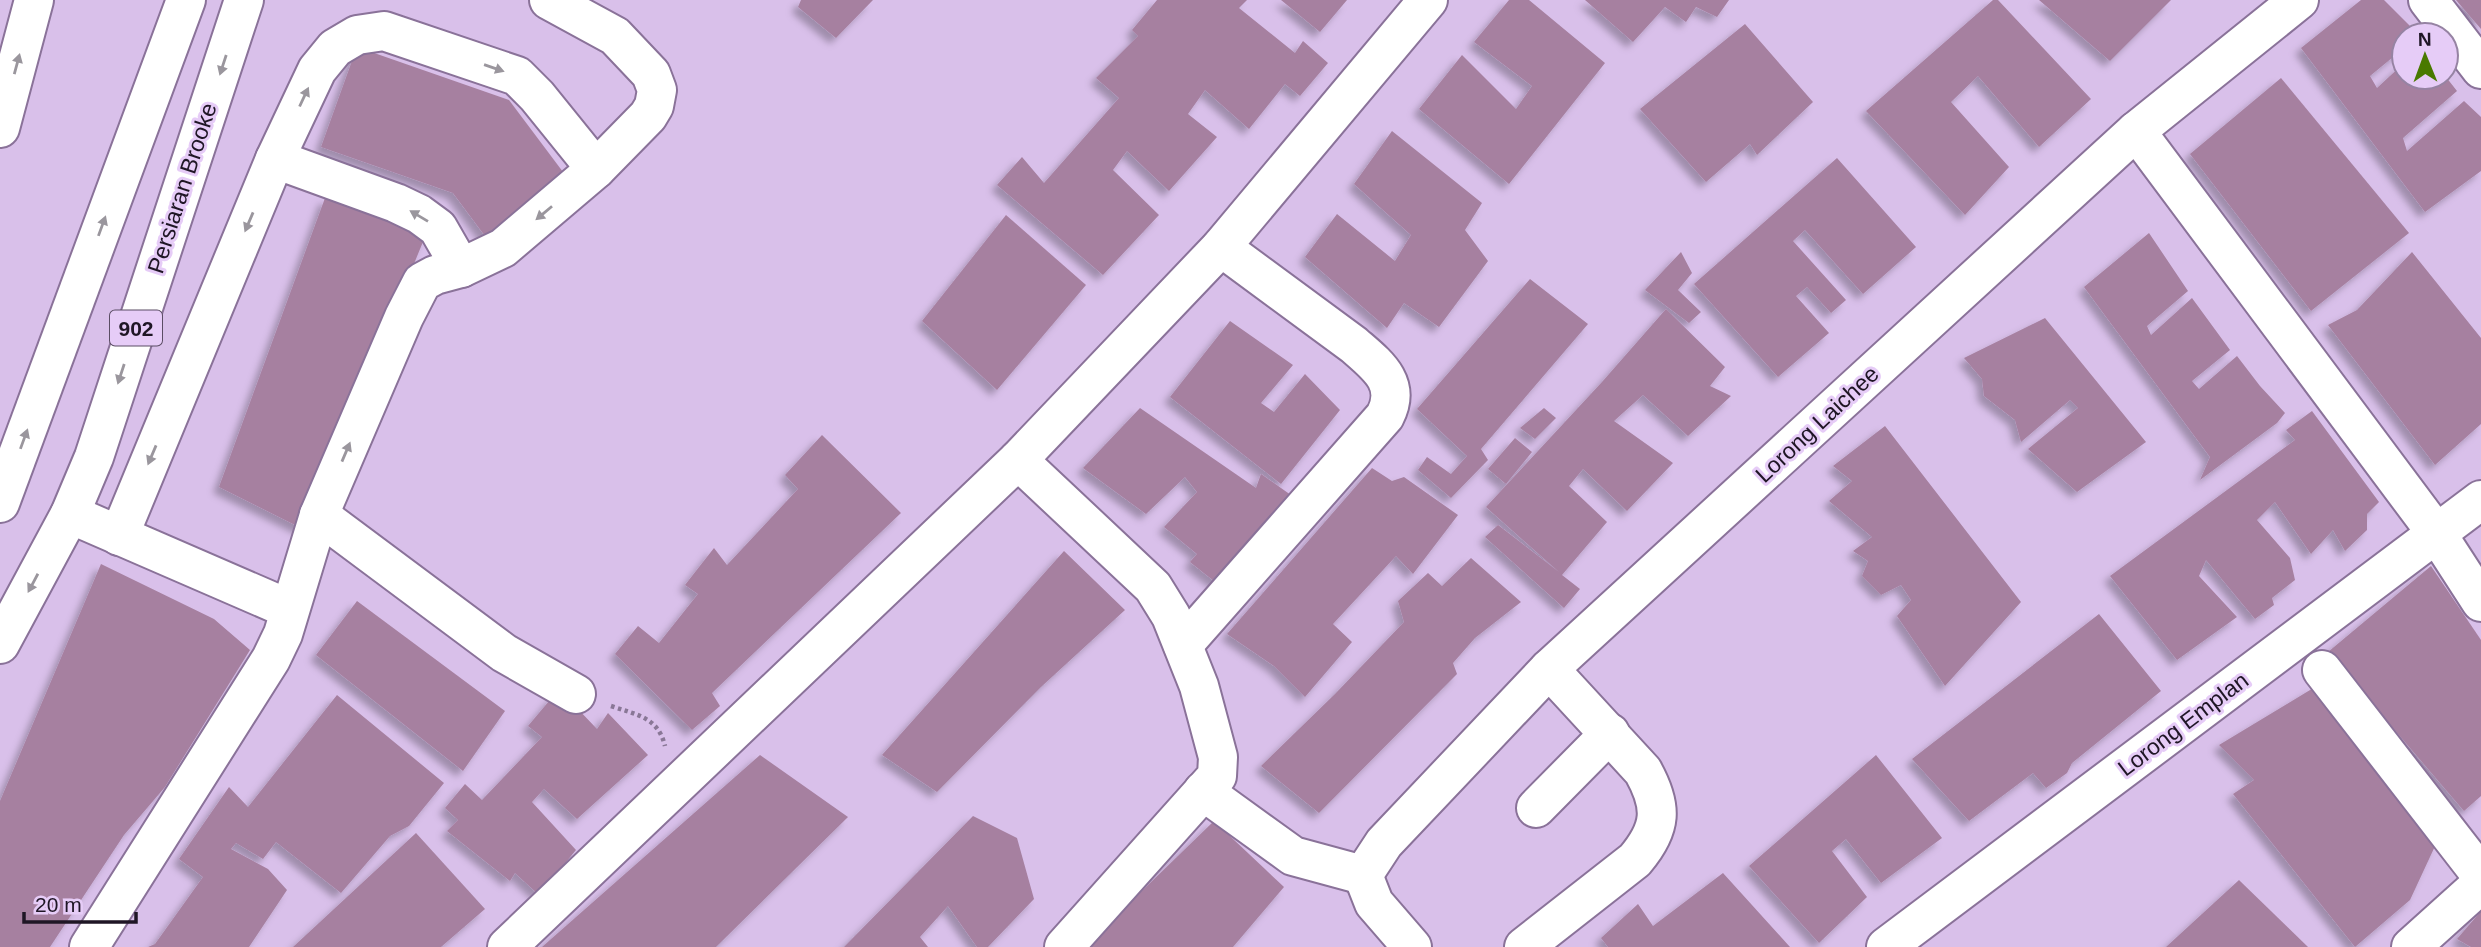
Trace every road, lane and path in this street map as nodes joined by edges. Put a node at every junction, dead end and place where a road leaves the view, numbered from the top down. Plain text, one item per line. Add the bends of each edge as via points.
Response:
1 (32, 0) edge
2 (186, 0) edge
3 (244, 0) edge
4 (549, 0) edge
5 (1428, 0) edge
6 (2299, 0) edge
7 (2428, 0) edge
8 (0, 18) edge
9 (2481, 69) edge
10 (0, 128) edge
11 (2137, 131) junction
12 (275, 159) junction
13 (596, 169) junction
14 (1221, 247) junction
15 (461, 268) junction
16 (1018, 460) junction
17 (2481, 500) edge
18 (0, 503) edge
19 (70, 514) junction
20 (319, 515) junction
21 (2437, 534) junction
22 (119, 536) junction
23 (2481, 602) edge
24 (289, 609) junction
25 (0, 644) edge
26 (1182, 645) junction
27 (1549, 669) junction
28 (2322, 670) dead end
29 (576, 694) joint
30 (1610, 733) junction
31 (674, 788) junction
32 (1203, 791) junction
33 (1536, 808) dead end
34 (1363, 875) junction
35 (2481, 875) edge
36 (2481, 884) edge
37 (89, 947) edge
38 (507, 947) edge
39 (1064, 947) edge
40 (1412, 947) edge
41 (1524, 947) edge
42 (1886, 947) edge
43 (2411, 947) edge

1 - 8 street
10 -> 1 street
18 -> 2 street
3 -> 19 street, Persiaran Brooke / 902 via 94,457
4 - 13 street via 615,36 651,74 657,90 648,116
5 - 14 street
6 - 11 street, Lorong Laichee
7 - 9 street
11 - 21 street
11 - 27 street, Lorong Laichee
12 -> 13 street via 317,70 335,48 357,35 384,31 517,76
15 -> 12 street via 438,228 419,214
12 -> 22 street
13 -> 15 street via 503,248
14 - 16 street
14 - 26 street via 1364,354 1386,376 1391,406
20 -> 15 street via 422,282
16 - 26 street via 1153,587
16 - 31 street
17 - 21 street, Lorong Emplan
19 - 22 street
19 -> 25 street, Persiaran Brooke / 902
20 - 24 street
20 - 29 street via 504,653
21 - 23 street
21 - 42 street, Lorong Emplan
22 - 24 street
24 - 37 street via 271,659
26 - 32 street via 1199,686 1218,757 1217,776
27 - 30 street
27 - 34 street, Lorong Laichee via 1384,843
28 - 35 street
29 - 31 path via 638,716 661,730
30 - 33 street
30 - 41 street via 1654,791 1656,818 1649,844
31 - 38 street
32 - 34 street via 1293,856
32 - 39 street
34 - 40 street via 1374,903
36 - 43 street

